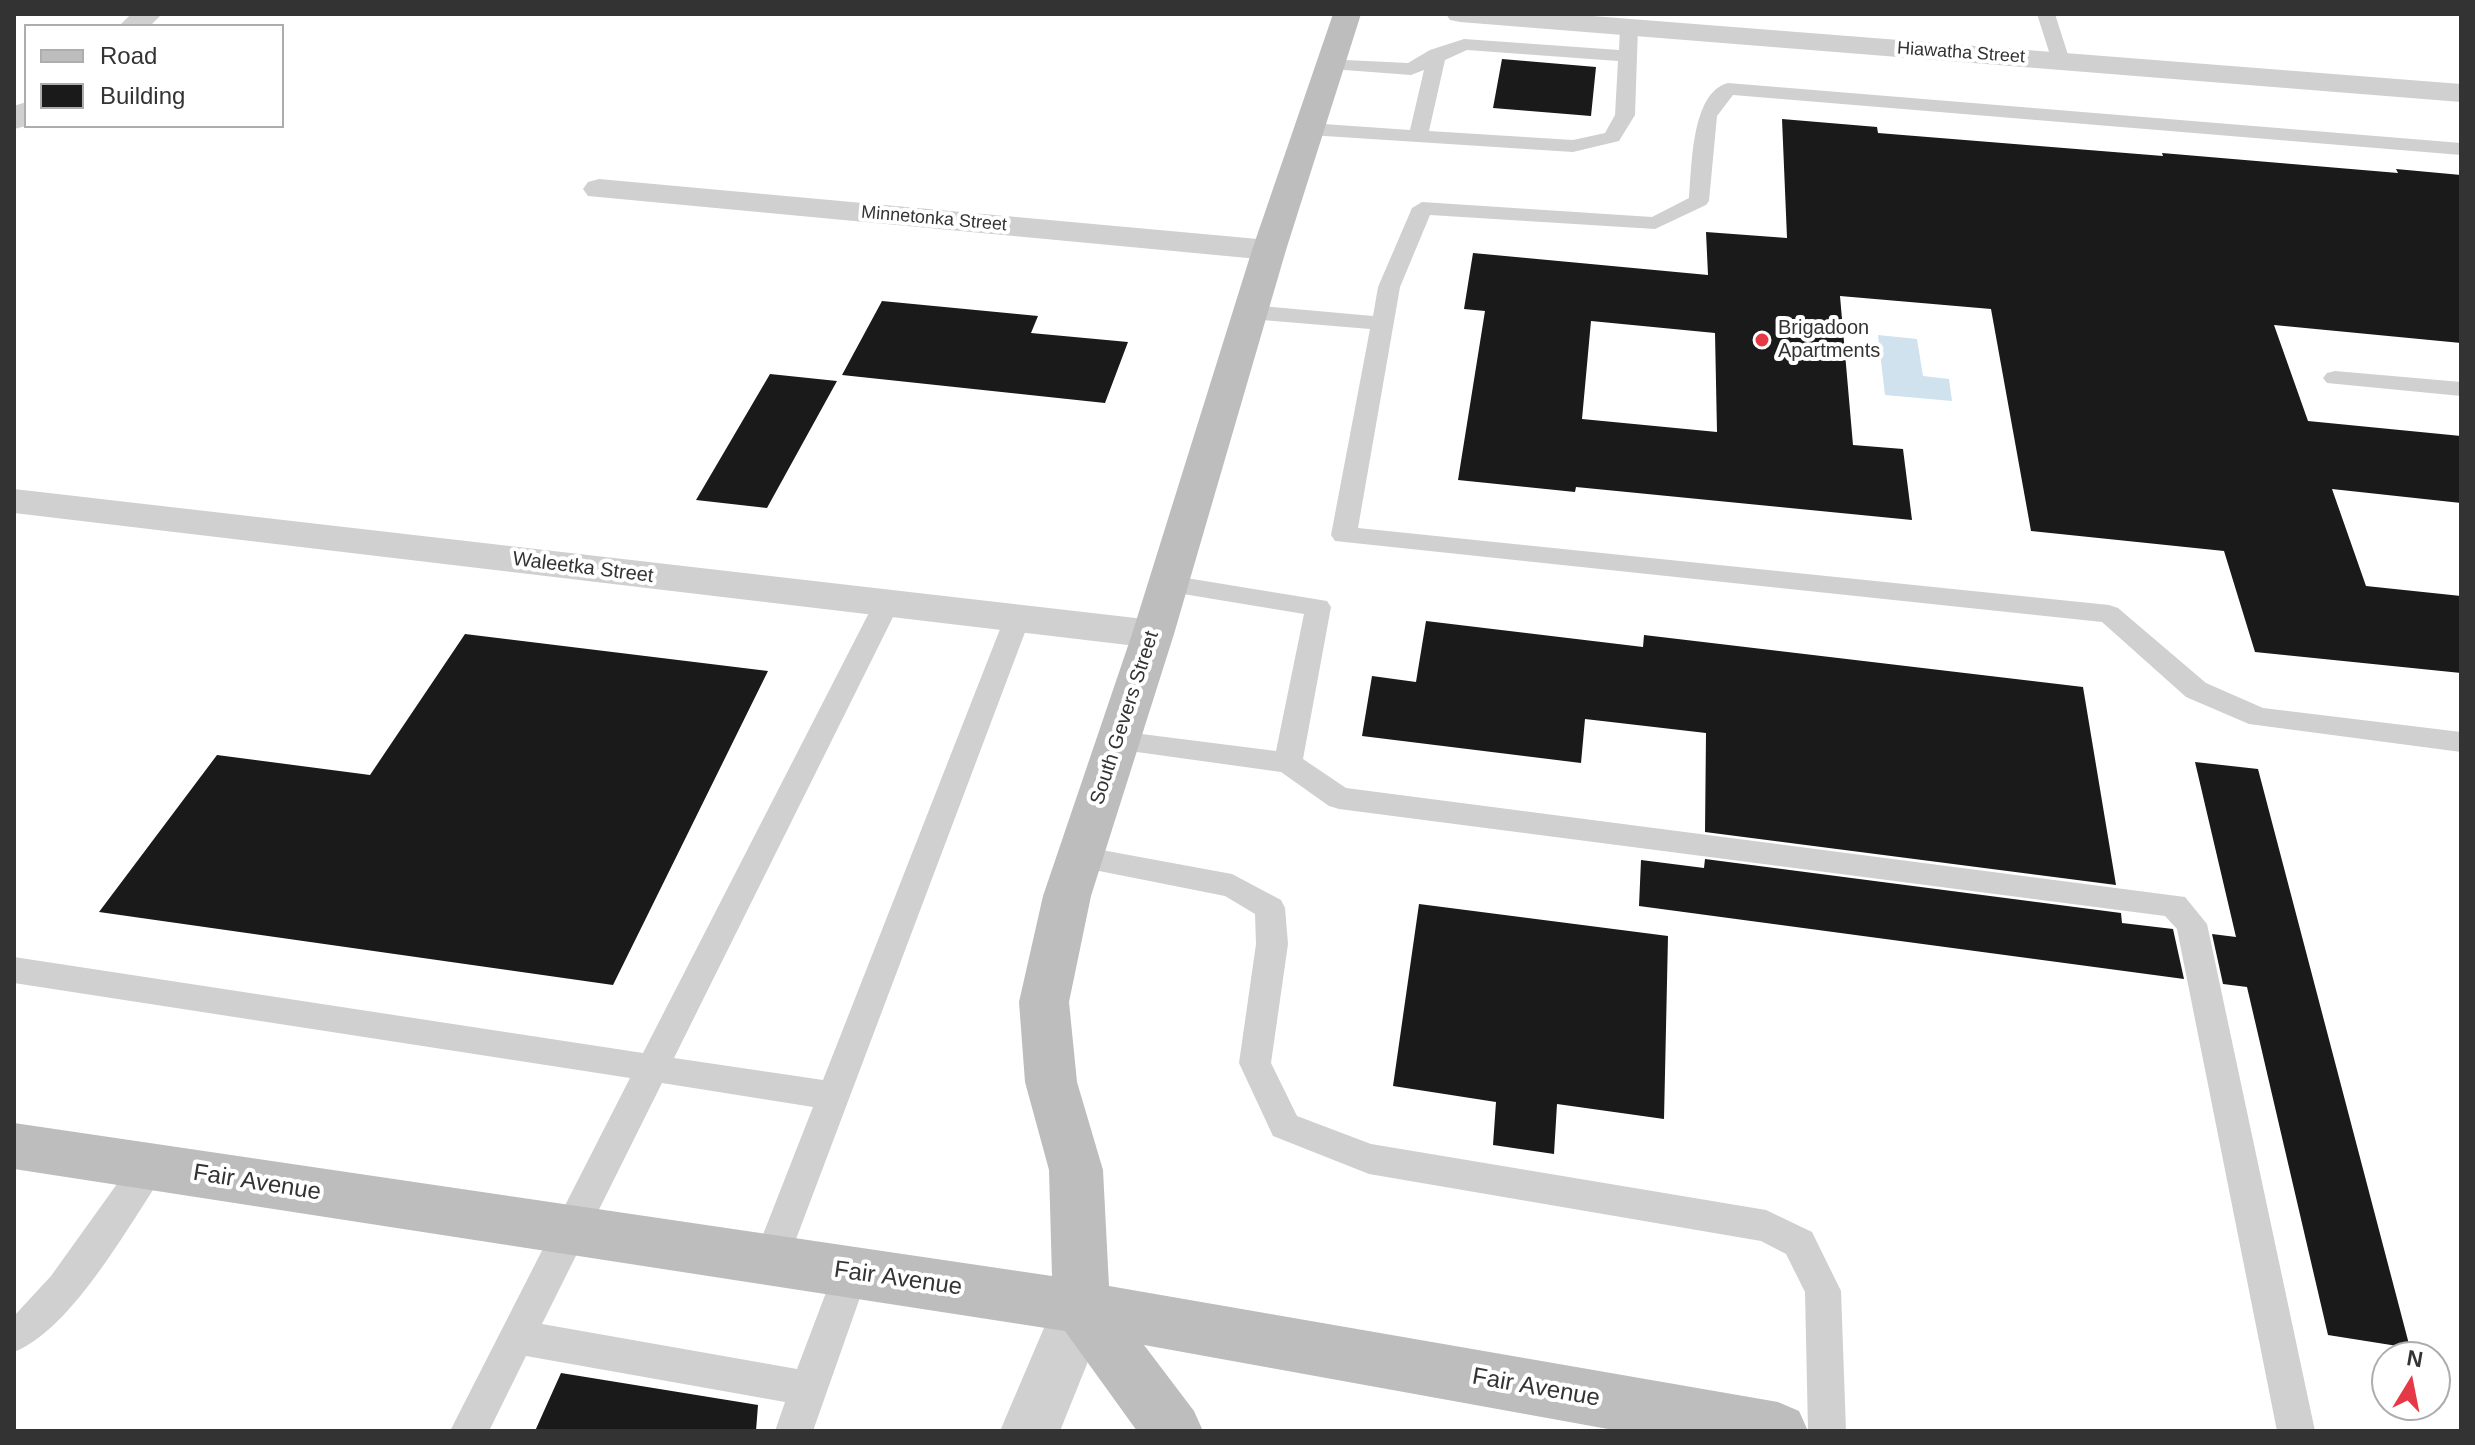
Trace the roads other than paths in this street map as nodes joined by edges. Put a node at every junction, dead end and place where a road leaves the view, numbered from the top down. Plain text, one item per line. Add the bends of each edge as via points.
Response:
1 (1347, 14) edge
2 (1460, 14) edge
3 (2046, 14) edge
4 (1628, 42) junction
5 (1437, 54) junction
6 (2061, 61) junction
7 (1331, 63) junction
8 (2461, 93) edge
9 (1309, 129) junction
10 (1418, 136) junction
11 (2461, 149) edge
12 (599, 189) dead end
13 (1269, 250) junction
14 (1250, 312) junction
15 (1384, 324) junction
16 (2335, 378) dead end
17 (2461, 389) edge
18 (14, 501) edge
19 (1168, 584) junction
20 (887, 603) junction
21 (1017, 619) junction
22 (1153, 634) junction
23 (1118, 741) junction
24 (2461, 742) edge
25 (1288, 763) junction
26 (1080, 857) junction
27 (14, 970) edge
28 (654, 1068) junction
29 (833, 1096) junction
30 (14, 1146) edge
31 (149, 1167) junction
32 (571, 1230) junction
33 (771, 1260) junction
34 (851, 1272) junction
35 (1081, 1307) junction
36 (14, 1335) edge
37 (518, 1337) junction
38 (809, 1389) junction
39 (469, 1431) edge
40 (794, 1431) edge
41 (1030, 1431) edge
42 (1173, 1431) edge
43 (1778, 1431) edge
44 (1827, 1431) edge
45 (2296, 1431) edge

1 - 7 street, South Gevers Street
2 - 4 street, Hiawatha Street
3 - 6 lane
4 - 5 lane via 1464,44
4 - 6 street, Hiawatha Street
4 - 10 lane via 1625,115 1612,137 1573,146
5 - 7 lane via 1411,69
5 - 10 lane
6 - 8 street, Hiawatha Street
7 - 9 street, South Gevers Street
9 - 10 lane
9 - 13 street, South Gevers Street
11 - 15 lane via 1728,89 1707,116 1699,201 1655,223 1422,208 1389,287
12 - 13 street, Minnetonka Street
13 - 14 street, South Gevers Street
14 - 15 lane
14 - 19 street, South Gevers Street
15 - 24 lane via 1344,535 2109,614 2196,690 2259,717
16 - 17 lane
18 - 20 street, Waleetka Street
19 - 22 street, South Gevers Street
19 - 25 lane via 1318,607
20 - 21 street, Waleetka Street
20 - 28 lane
21 - 22 street, Waleetka Street
21 - 29 lane
22 - 23 street, South Gevers Street
23 - 25 lane
23 - 26 street, South Gevers Street
25 - 45 lane via 1339,798 2174,905 2192,924
26 - 35 street, South Gevers Street via 1044,1002 1051,1082 1076,1170
26 - 44 lane via 1232,886 1270,908 1272,944 1255,1063 1285,1126 1369,1159 1766,1226 1799,1243 1823,1291
27 - 28 lane
28 - 29 lane
28 - 32 lane
29 - 33 lane
30 - 31 street, Fair Avenue
31 - 32 street, Fair Avenue
31 - 36 lane via 58,1294 23,1334
32 - 33 street, Fair Avenue
32 - 37 lane
33 - 34 street, Fair Avenue
34 - 35 street, Fair Avenue
34 - 38 lane
35 - 41 street, South Gevers Street
35 - 42 street
35 - 43 street, Fair Avenue
37 - 38 lane
37 - 39 lane
38 - 40 lane

